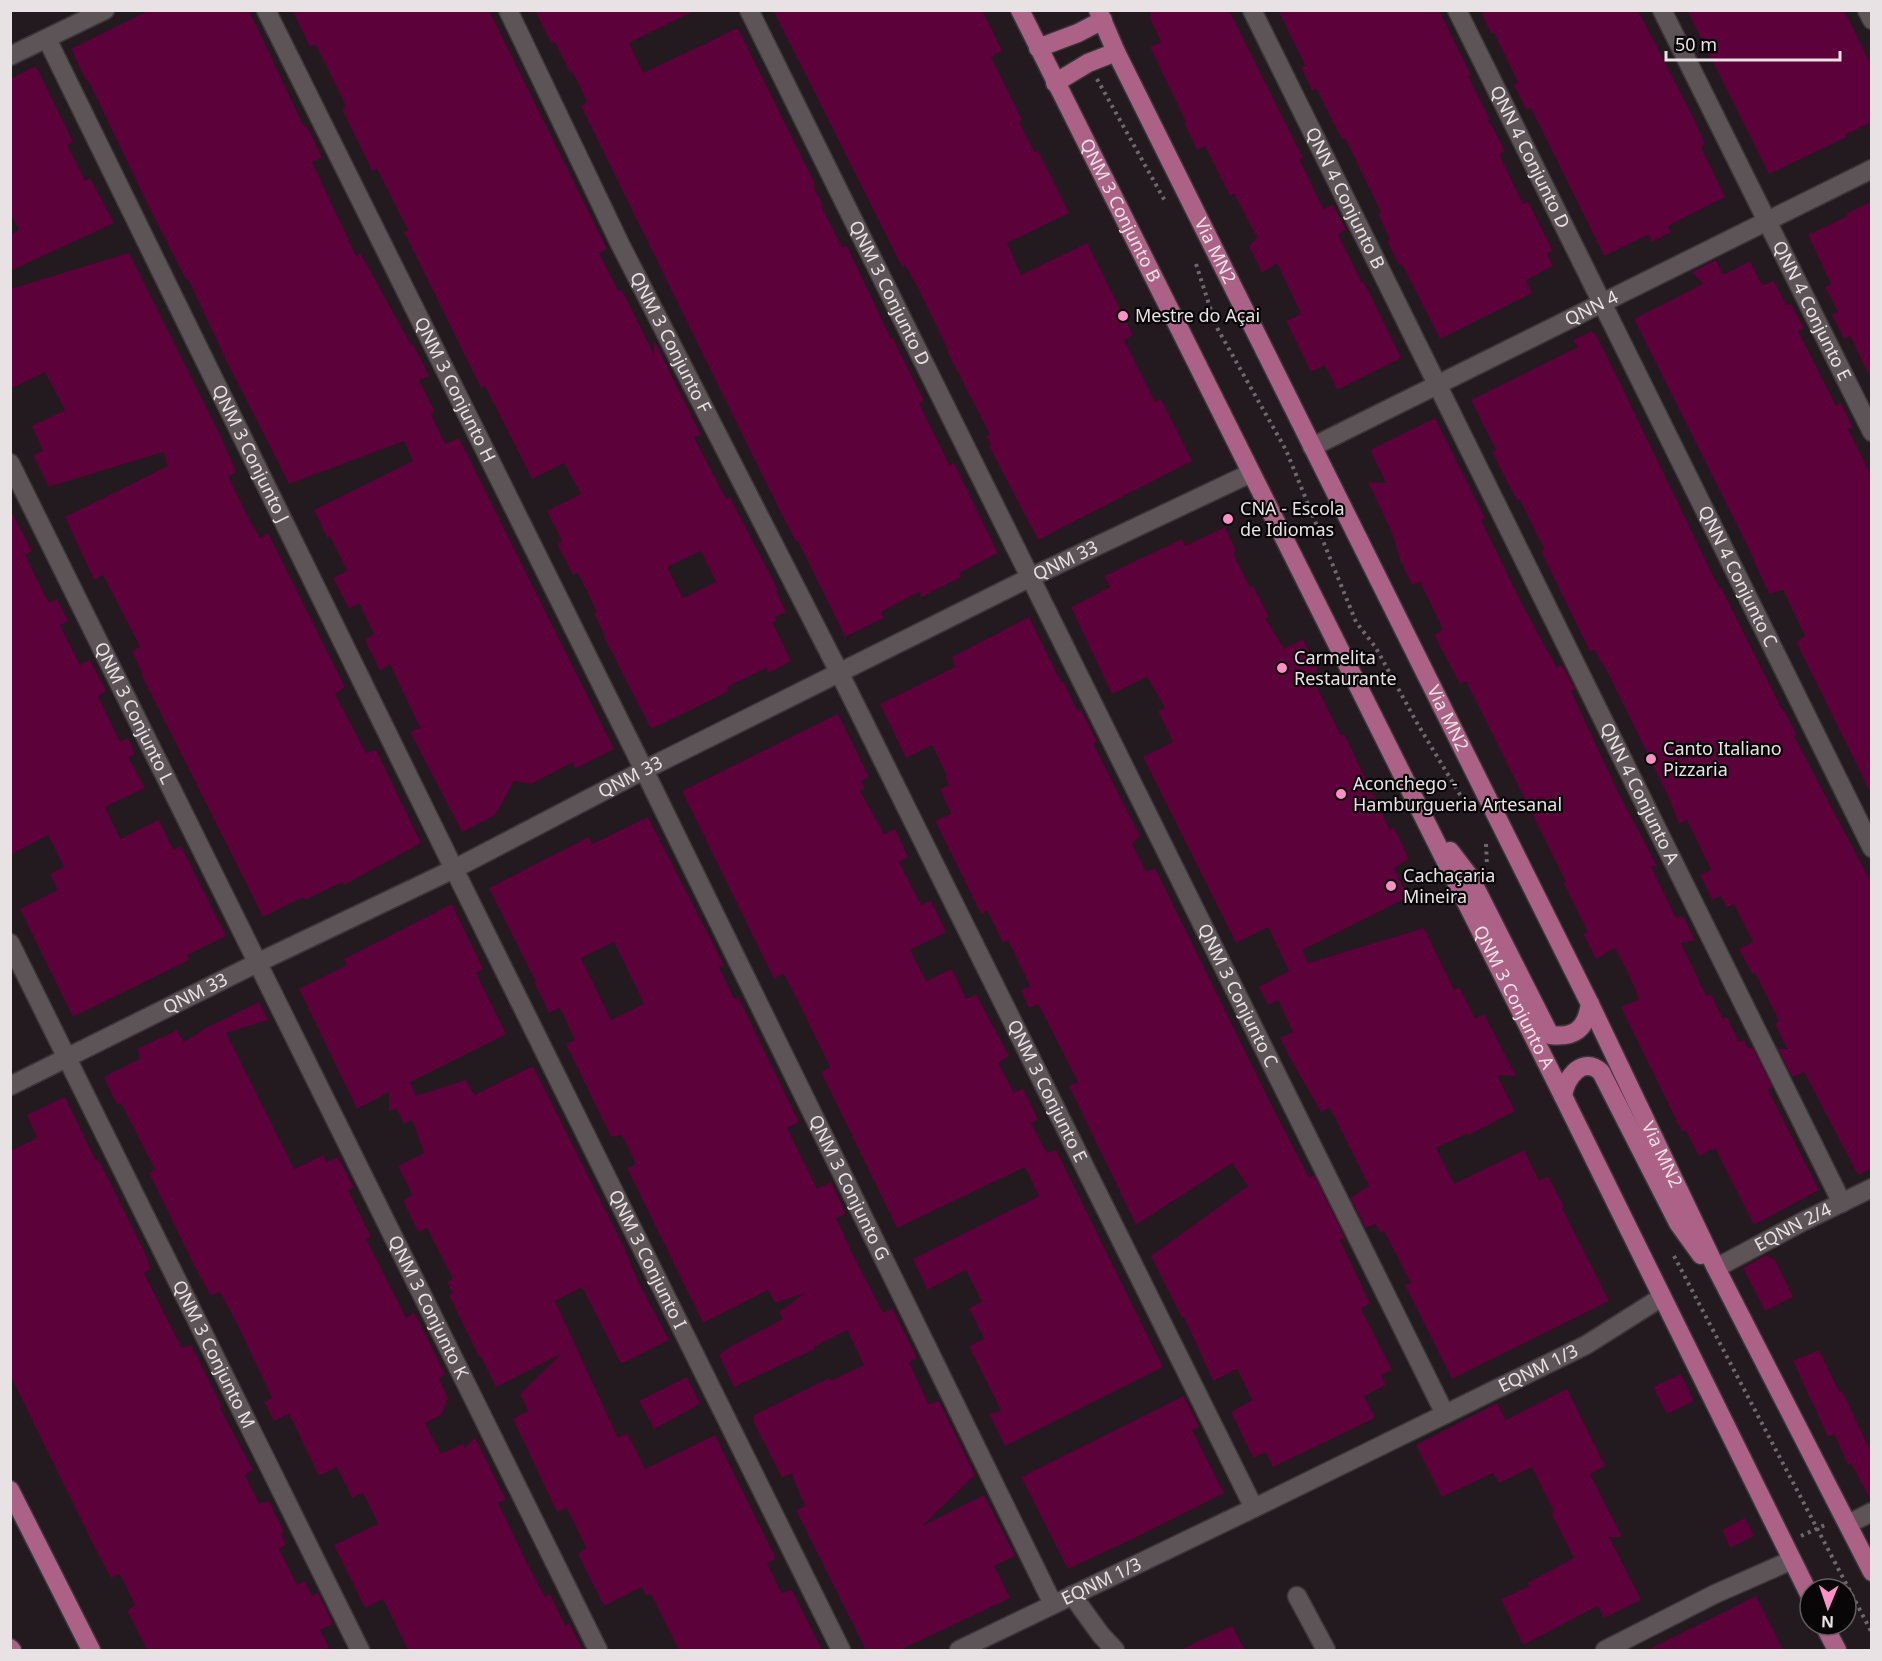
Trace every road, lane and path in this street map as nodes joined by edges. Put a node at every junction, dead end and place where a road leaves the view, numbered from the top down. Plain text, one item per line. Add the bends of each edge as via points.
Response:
1 (105, 10) edge
2 (266, 10) edge
3 (508, 10) edge
4 (749, 10) edge
5 (1020, 10) edge
6 (1252, 10) edge
7 (1457, 10) edge
8 (1662, 10) edge
9 (1867, 10) edge
10 (1101, 15) edge
11 (1872, 20) edge
12 (47, 39) junction
13 (1038, 48) junction
14 (1116, 52) junction
15 (10, 56) edge
16 (1088, 63) junction
17 (1055, 83) junction
18 (1872, 169) edge
19 (1169, 208) dead end
20 (1767, 221) junction
21 (1195, 261) dead end
22 (1603, 303) junction
23 (1438, 385) junction
24 (1872, 432) edge
25 (1311, 447) junction
26 (10, 463) edge
27 (1251, 473) junction
28 (1029, 578) junction
29 (839, 672) junction
30 (644, 770) junction
31 (1468, 809) dead end
32 (1425, 819) junction
33 (1485, 837) dead end
34 (1872, 848) edge
35 (454, 869) junction
36 (1488, 877) dead end
37 (10, 943) edge
38 (257, 963) junction
39 (1590, 1004) junction
40 (68, 1058) junction
41 (10, 1086) edge
42 (1563, 1096) junction
43 (1872, 1188) edge
44 (1842, 1203) junction
45 (1671, 1250) dead end
46 (1716, 1268) junction
47 (1728, 1290) junction
48 (1662, 1297) junction
49 (1445, 1414) junction
50 (10, 1490) edge
51 (1254, 1508) junction
52 (1872, 1512) edge
53 (1846, 1520) junction
54 (1816, 1529) junction
55 (1789, 1552) junction
56 (1872, 1572) edge
57 (1801, 1577) edge
58 (1072, 1595) junction
59 (1297, 1596) dead end
60 (1053, 1604) junction
61 (1872, 1633) edge
62 (91, 1650) edge
63 (360, 1650) edge
64 (598, 1650) edge
65 (841, 1650) edge
66 (959, 1650) edge
67 (1115, 1650) edge
68 (1326, 1650) edge
69 (1605, 1650) edge

1 - 12 street
2 - 30 street, QNM 3 Conjunto H
3 - 29 street, QNM 3 Conjunto F via 620,244
4 - 28 street, QNM 3 Conjunto D
5 - 13 main road, QNM 3 Conjunto B
6 - 23 street, QNN 4 Conjunto B
7 - 22 street, QNN 4 Conjunto D
8 - 20 street, QNN 4 Conjunto E
9 - 11 street
10 - 13 main road via 1078,33
10 - 14 main road, Via MN2
12 - 15 street
12 - 35 street, QNM 3 Conjunto J
13 - 17 main road, QNM 3 Conjunto B
14 - 16 main road
14 - 25 main road, Via MN2
16 - 17 main road
16 - 19 path
17 - 27 main road, QNM 3 Conjunto B
18 - 20 street, QNN 4
20 - 22 street, QNN 4
20 - 24 street, QNN 4 Conjunto E
21 - 31 path via 1216,327 1287,450 1356,622 1376,648
22 - 23 street, QNN 4
22 - 34 street, QNN 4 Conjunto C
23 - 25 street, QNN 4
23 - 44 street, QNN 4 Conjunto A
25 - 39 main road, Via MN2
26 - 38 street, QNM 3 Conjunto L
27 - 28 street, QNM 33
27 - 32 main road, QNM 3 Conjunto A
28 - 29 street, QNM 33
28 - 49 street, QNM 3 Conjunto C
29 - 30 street, QNM 33
29 - 51 street, QNM 3 Conjunto E
30 - 35 street, QNM 33
30 - 60 street, QNM 3 Conjunto G
32 - 39 main road via 1470,877 1550,1035 1566,1035 1582,1028
32 - 42 main road, QNM 3 Conjunto A
33 - 36 path
35 - 38 street, QNM 33
35 - 65 street, QNM 3 Conjunto I
37 - 40 street, QNM 3 Conjunto M
38 - 40 street, QNM 33
38 - 64 street, QNM 3 Conjunto K
39 - 46 main road, Via MN2
40 - 41 street, QNM 33
40 - 63 street, QNM 3 Conjunto M
42 - 47 main road via 1574,1072 1590,1066 1601,1072 1678,1223
42 - 48 main road, QNM 3 Conjunto A
43 - 44 street, EQNN 2/4
44 - 46 street, EQNN 2/4
45 - 54 path
46 - 47 main road, Via MN2
47 - 53 main road, Via MN2
48 - 49 street, EQNM 1/3 via 1586,1345
48 - 55 main road
49 - 51 street, EQNM 1/3
50 - 62 main road
51 - 58 street, EQNM 1/3
52 - 53 street
53 - 54 path
53 - 56 main road, Via MN2
54 - 55 path
54 - 61 path
55 - 57 main road
55 - 69 street
58 - 60 street, EQNM 1/3
58 - 67 street
59 - 68 street
60 - 66 street, EQNM 1/3

